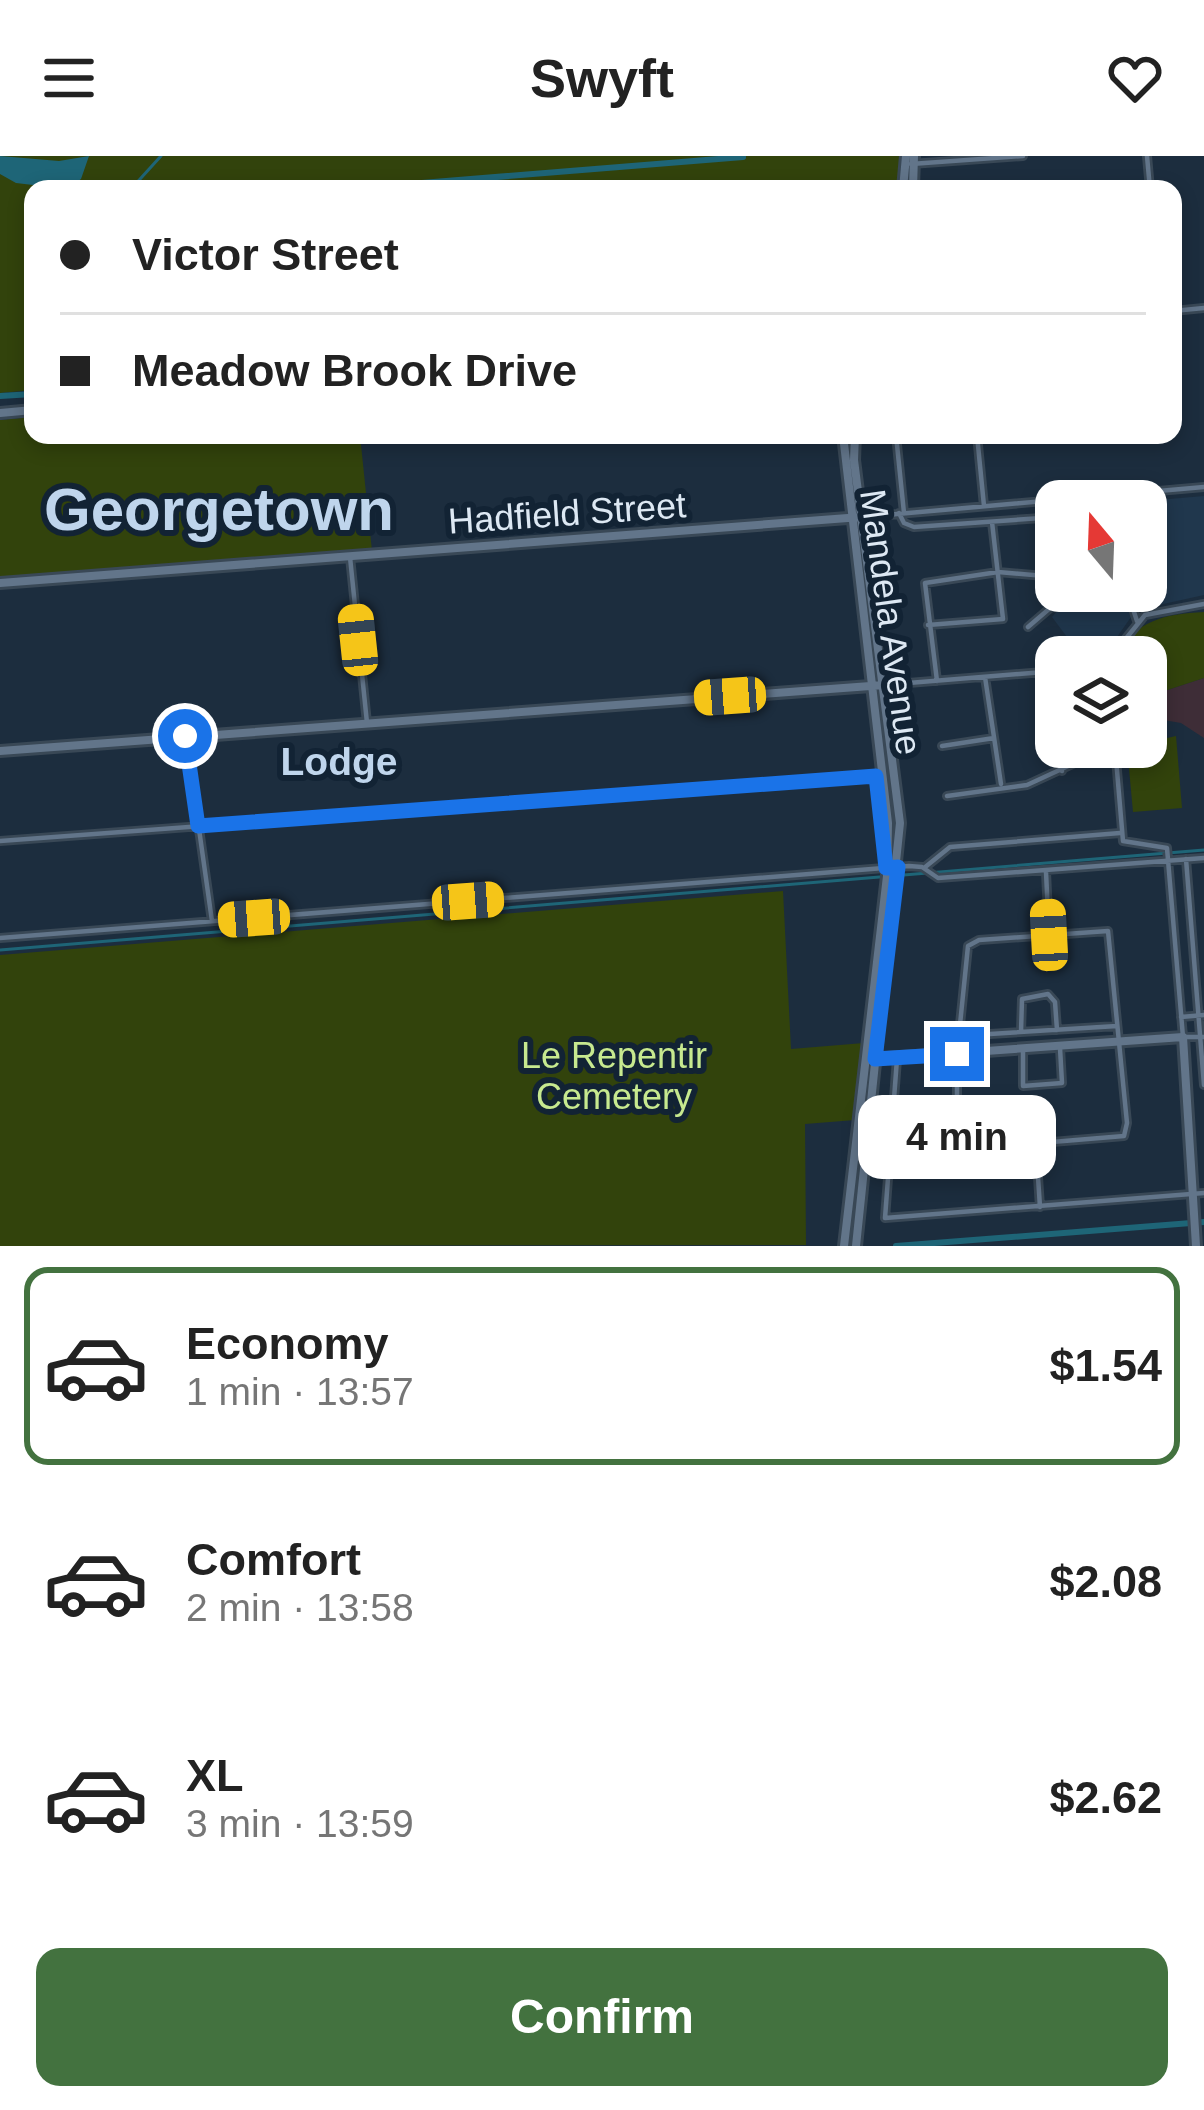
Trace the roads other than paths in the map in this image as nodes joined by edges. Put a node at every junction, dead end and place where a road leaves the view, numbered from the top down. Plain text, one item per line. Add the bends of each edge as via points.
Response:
1 (1022, 156) edge
2 (910, 160) edge
3 (844, 444) edge
4 (855, 444) edge
5 (897, 444) edge
6 (978, 444) edge
7 (1204, 487) edge
8 (1167, 491) edge
9 (1035, 502) edge
10 (984, 506) junction
11 (902, 513) junction
12 (856, 518) junction
13 (1035, 519) edge
14 (992, 522) junction
15 (350, 556) junction
16 (998, 572) junction
17 (1035, 575) edge
18 (0, 584) edge
19 (1204, 604) edge
20 (1046, 612) edge
21 (1134, 612) edge
22 (1137, 621) junction
23 (928, 625) junction
24 (1028, 627) dead end
25 (1126, 636) edge
26 (1035, 673) edge
27 (985, 677) junction
28 (937, 681) junction
29 (884, 685) junction
30 (872, 686) junction
31 (367, 723) junction
32 (185, 736) junction
33 (994, 738) junction
34 (942, 746) dead end
35 (0, 751) edge
36 (1061, 768) edge
37 (1067, 768) edge
38 (1115, 768) edge
39 (1062, 771) junction
40 (897, 775) junction
41 (880, 776) junction
42 (1001, 787) junction
43 (947, 796) dead end
44 (198, 826) junction
45 (1120, 833) junction
46 (0, 841) edge
47 (1168, 855) junction
48 (1204, 858) edge
49 (1186, 859) junction
50 (925, 869) junction
51 (891, 872) junction
52 (1046, 872) junction
53 (212, 921) junction
54 (1049, 935) junction
55 (0, 938) edge
56 (1194, 938) junction
57 (1204, 938) edge
58 (1202, 1015) edge
59 (1181, 1017) junction
60 (1118, 1026) junction
61 (1057, 1030) junction
62 (1021, 1032) junction
63 (958, 1036) junction
64 (1183, 1037) junction
65 (1202, 1037) edge
66 (1119, 1040) junction
67 (1060, 1044) junction
68 (1022, 1046) junction
69 (957, 1054) junction
70 (871, 1059) junction
71 (897, 1059) junction
72 (1204, 1084) edge
73 (1036, 1145) junction
74 (1199, 1194) edge
75 (1040, 1207) junction
76 (1196, 1241) edge
77 (844, 1246) edge
78 (856, 1246) edge

1 - 2 street
3 - 12 street, Mandela Avenue
4 - 12 street, Mandela Avenue
5 - 11 street
6 - 10 street
7 - 8 street, Hadfield Street
9 - 10 street, Hadfield Street
10 - 11 street, Hadfield Street
11 - 12 street, Hadfield Street
11 - 14 street via 914,527
12 - 15 street, Hadfield Street
12 - 29 street, Mandela Avenue
12 - 30 street, Mandela Avenue
13 - 14 street
14 - 16 street
15 - 18 street, Hadfield Street
15 - 31 street
16 - 17 street
16 - 23 street via 926,582
16 - 23 street via 1003,619
19 - 22 street
20 - 24 street
21 - 22 street
22 - 25 street
23 - 28 street
26 - 27 street
27 - 28 street
27 - 33 street
28 - 29 street
29 - 30 street
29 - 40 street, Mandela Avenue
30 - 31 street
30 - 41 street, Mandela Avenue
31 - 32 street
32 - 35 street
32 - 44 street
33 - 34 street
33 - 42 street
36 - 39 street
37 - 39 street
38 - 45 street
39 - 42 street
40 - 41 street
40 - 51 street, Mandela Avenue
41 - 44 street
41 - 51 street, Mandela Avenue
42 - 43 street
44 - 46 street
44 - 53 street
45 - 47 street via 1129,846
45 - 50 street via 950,847
47 - 49 street
47 - 52 street
47 - 59 street
48 - 49 street
49 - 56 street
50 - 51 street
50 - 52 street via 934,877
51 - 53 street
51 - 70 street, Mandela Avenue
52 - 54 street
53 - 55 street
54 - 60 street via 1108,931
54 - 63 street via 972,941
56 - 57 street
56 - 58 street
58 - 59 street
58 - 65 street
59 - 64 street
60 - 61 street
60 - 66 street
61 - 62 street
61 - 62 street via 1048,994 1022,999
62 - 63 street
63 - 69 street
64 - 65 street
64 - 66 street
64 - 74 street
65 - 72 street
66 - 67 street
66 - 73 street via 1127,1123 1118,1139
67 - 68 street
67 - 68 street via 1062,1083 1043,1085 1023,1086
68 - 69 street
69 - 71 street
69 - 73 street via 957,1150
70 - 71 street
70 - 77 street, Mandela Avenue
70 - 78 street, Mandela Avenue
71 - 75 street via 885,1218
73 - 75 street
74 - 75 street
74 - 76 street

